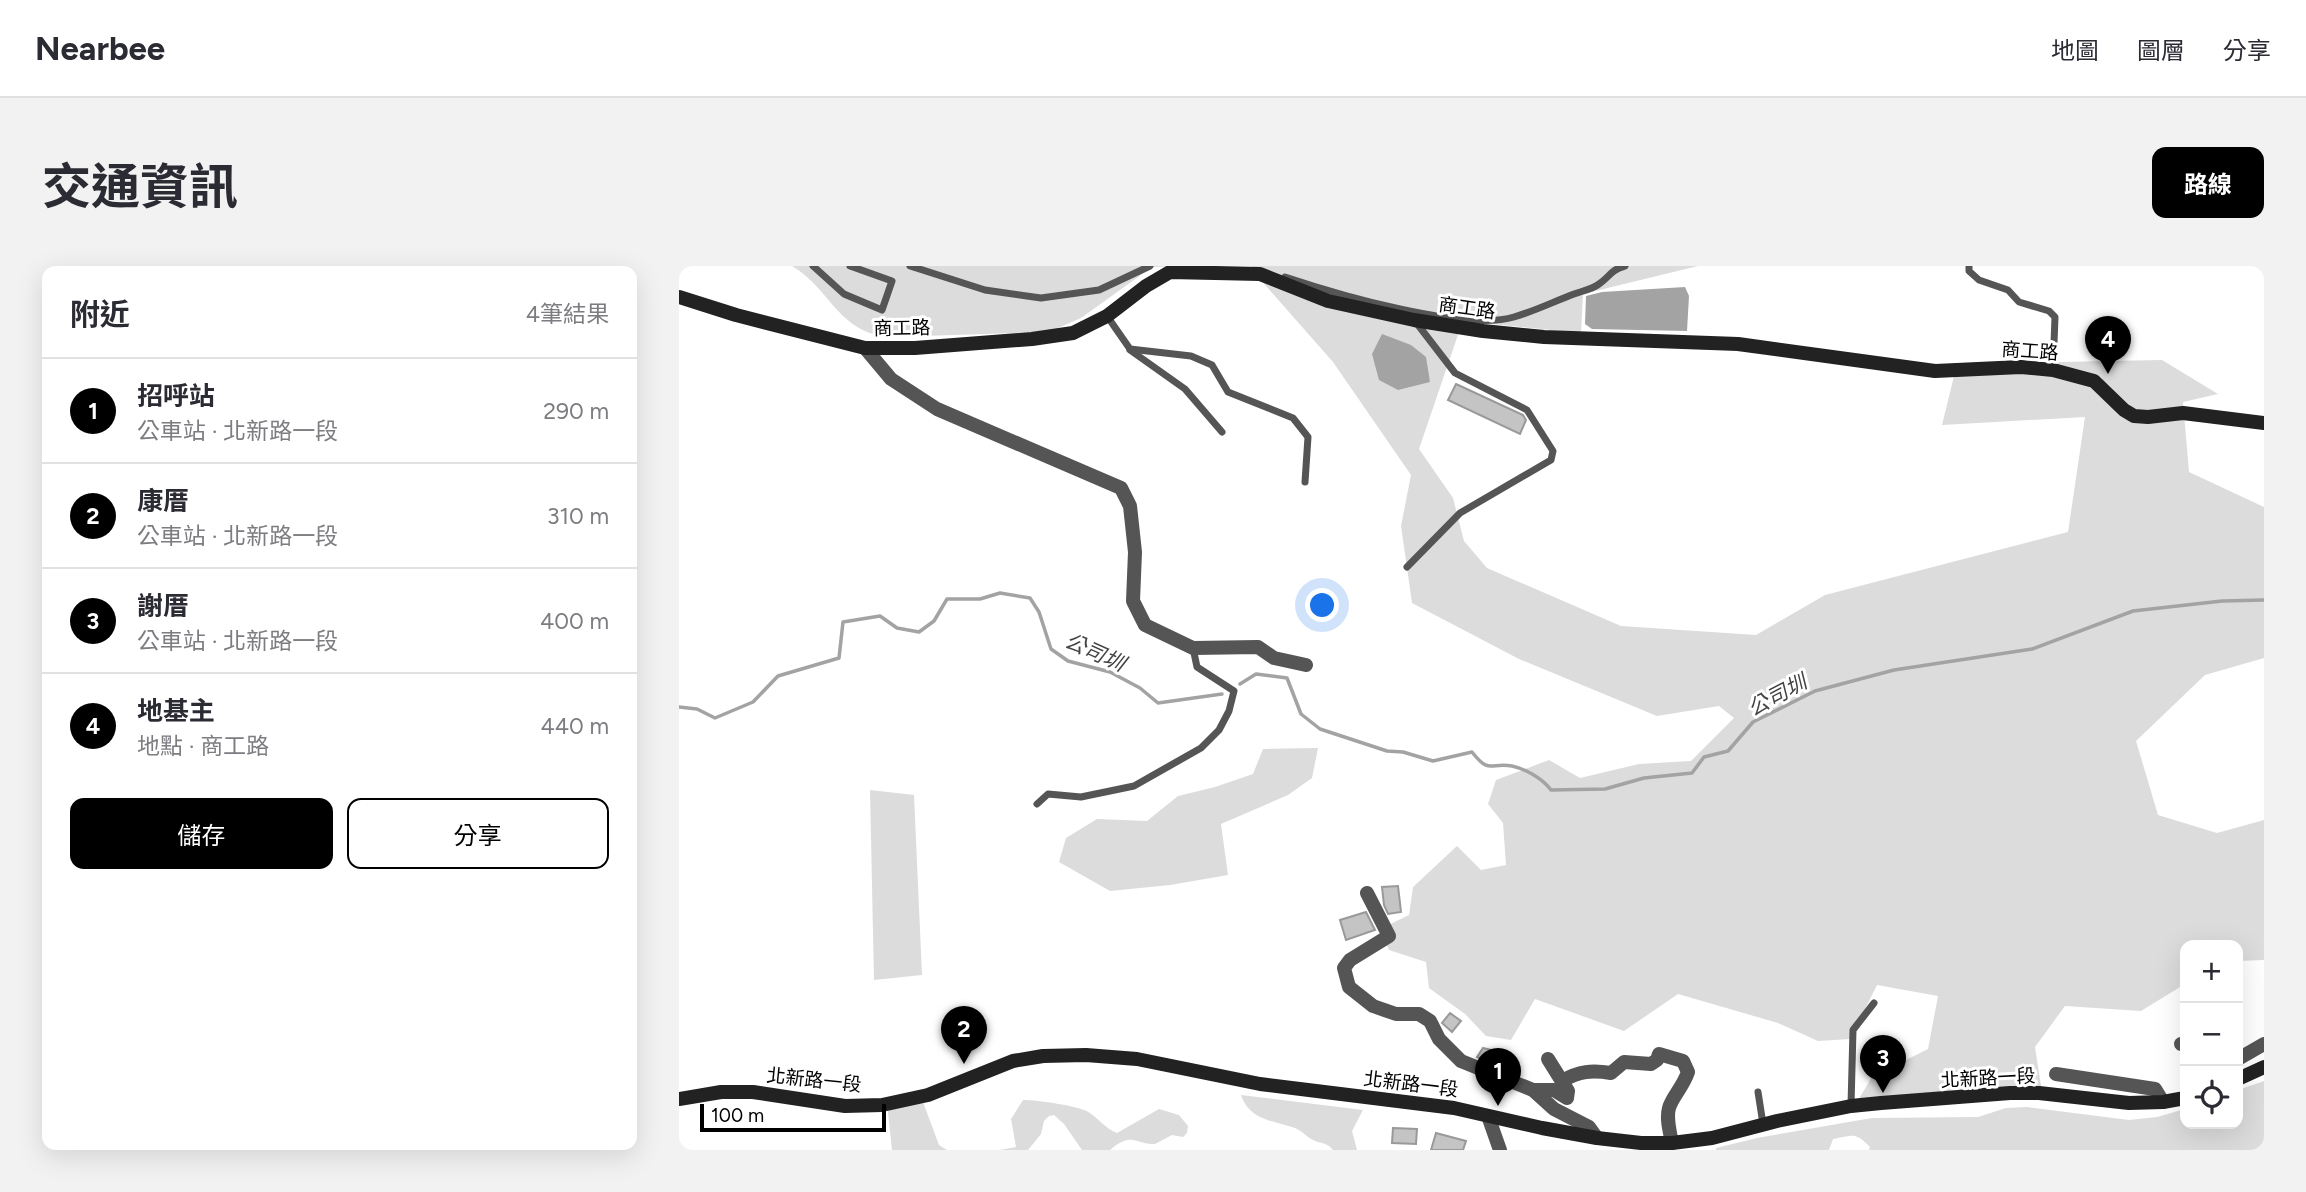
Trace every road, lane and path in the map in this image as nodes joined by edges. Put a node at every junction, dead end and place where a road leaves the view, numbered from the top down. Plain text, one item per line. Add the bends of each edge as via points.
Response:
1 (813, 266) edge
2 (850, 266) edge
3 (911, 266) edge
4 (1150, 266) edge
5 (1254, 266) edge
6 (1625, 266) edge
7 (1969, 266) edge
8 (679, 297) edge
9 (1107, 316) junction
10 (1415, 320) junction
11 (865, 348) junction
12 (1130, 349) junction
13 (2053, 370) junction
14 (2264, 423) edge
15 (1222, 432) dead end
16 (1305, 482) dead end
17 (1407, 567) dead end
18 (1193, 648) junction
19 (1306, 665) dead end
20 (1037, 804) dead end
21 (1367, 893) dead end
22 (1874, 1003) dead end
23 (2264, 1044) edge
24 (2243, 1056) edge
25 (1548, 1059) dead end
26 (2264, 1067) edge
27 (2056, 1073) dead end
28 (2243, 1077) edge
29 (1562, 1081) junction
30 (1533, 1090) junction
31 (1758, 1092) dead end
32 (679, 1099) edge
33 (2180, 1099) edge
34 (2163, 1102) junction
35 (1851, 1106) junction
36 (1488, 1116) junction
37 (1763, 1125) junction
38 (1597, 1138) junction
39 (1672, 1143) junction
40 (1500, 1150) edge

1 - 2 lane via 844,294 882,310 892,281
3 - 4 lane via 985,290 1041,298 1099,290
5 - 6 lane via 1331,293 1488,320 1513,318 1600,284 1614,269
7 - 13 lane via 1979,280 2008,290 2019,302 2055,317
8 - 11 street, 商工路
9 - 10 street, 商工路 via 1170,272 1183,272 1260,274 1328,301
9 - 11 street, 商工路 via 1073,332 1032,339
9 - 12 lane
10 - 13 street, 商工路 via 1544,337 1738,344 1935,371
10 - 17 lane via 1455,373 1527,410 1553,451 1551,460 1460,513
11 - 18 street via 891,379 937,409 1121,488 1130,506 1135,552 1133,601 1145,625
12 - 15 lane via 1185,389
12 - 16 lane via 1191,356 1212,365 1228,392 1293,418 1308,437
13 - 14 street, 商工路 via 2094,381 2134,416 2183,413
18 - 19 street via 1258,647 1275,658
18 - 20 lane via 1197,667 1234,691 1219,730 1201,748 1134,786 1081,797 1048,794
21 - 30 street via 1389,936 1350,960 1345,968 1349,986 1373,1006 1396,1014 1419,1014 1430,1021 1439,1039 1461,1061
22 - 35 lane via 1853,1030
23 - 24 street
25 - 29 street
26 - 28 street
27 - 34 street via 2155,1089
29 - 30 street via 1567,1098 1555,1090
29 - 39 street via 1577,1072 1611,1073 1623,1062 1651,1064 1659,1054 1682,1061 1688,1072 1669,1107
30 - 38 street via 1554,1109 1589,1127
31 - 37 lane
32 - 36 street, 北新路一段 via 753,1092 845,1105 881,1105 928,1095 1013,1061 1086,1055 1137,1059 1259,1084
33 - 34 street, 北新路一段
34 - 35 street, 北新路一段 via 2010,1093
35 - 37 street, 北新路一段
36 - 38 street, 北新路一段
36 - 40 street
37 - 39 street, 北新路一段
38 - 39 street, 北新路一段

